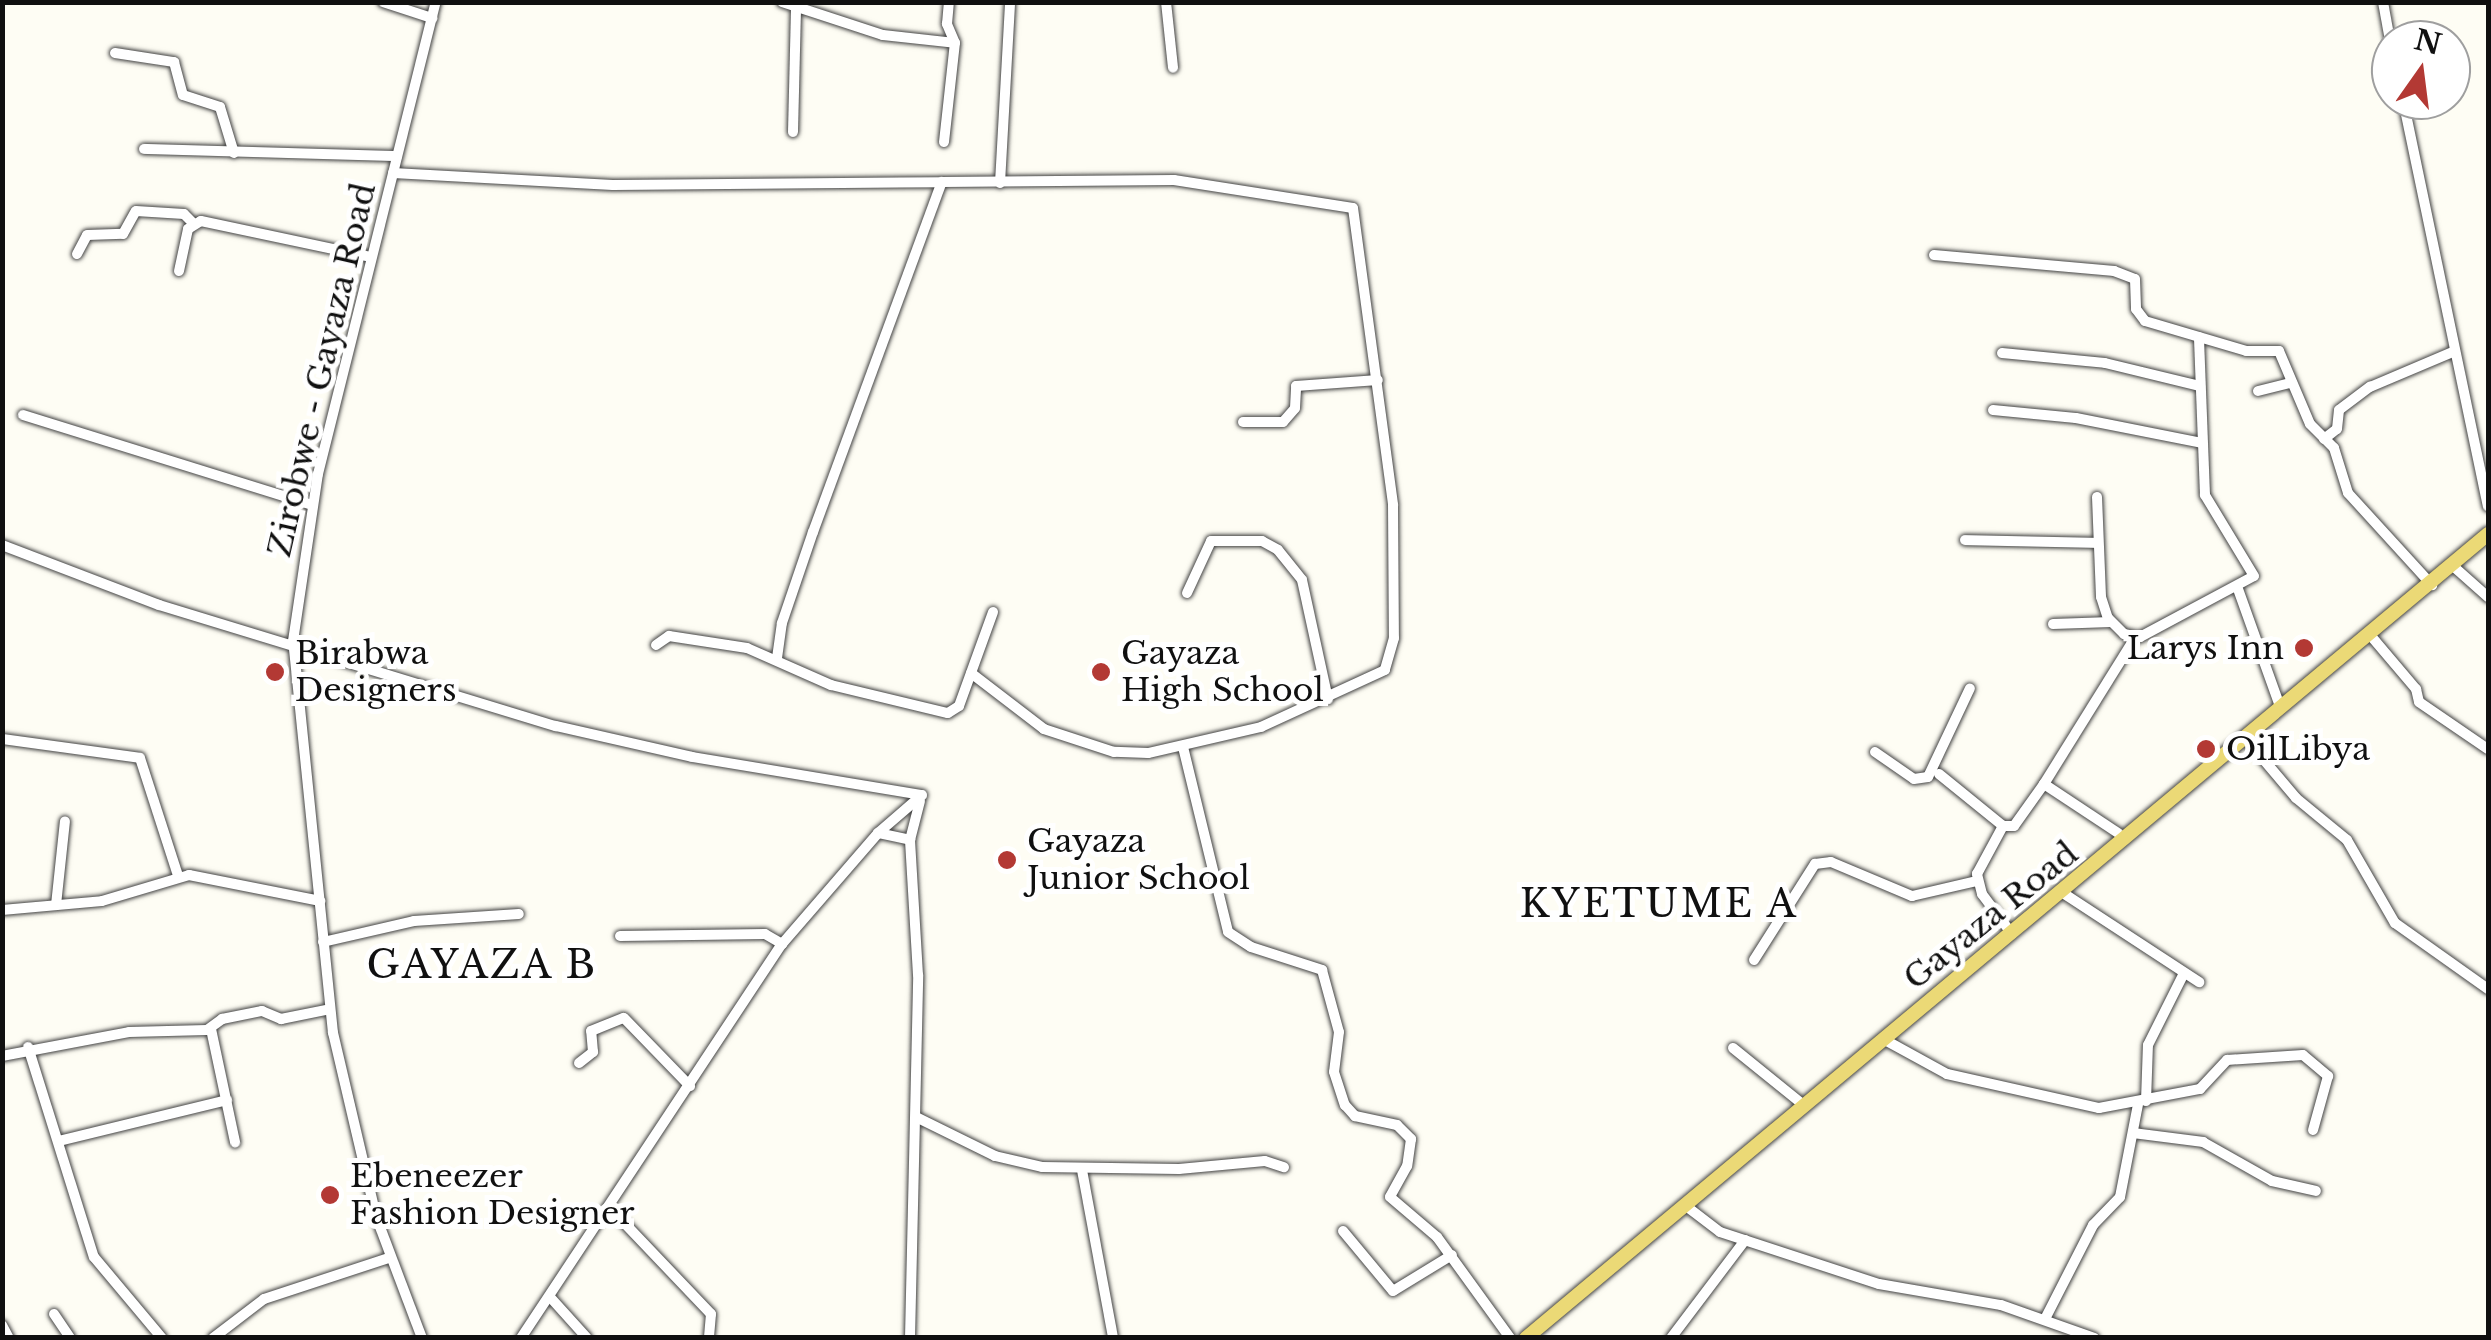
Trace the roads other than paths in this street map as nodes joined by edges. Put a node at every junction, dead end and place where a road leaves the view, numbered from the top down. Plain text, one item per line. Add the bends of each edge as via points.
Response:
1 (382, 2) edge
2 (436, 2) edge
3 (782, 2) edge
4 (949, 2) edge
5 (1010, 2) edge
6 (1166, 2) edge
7 (796, 8) junction
8 (432, 18) junction
9 (955, 43) junction
10 (115, 54) dead end
11 (1173, 68) dead end
12 (2406, 120) edge
13 (793, 132) dead end
14 (944, 142) dead end
15 (144, 150) dead end
16 (234, 153) junction
17 (397, 156) junction
18 (393, 172) junction
19 (942, 182) junction
20 (1000, 183) junction
21 (193, 223) junction
22 (77, 254) dead end
23 (1934, 256) dead end
24 (370, 257) junction
25 (180, 271) dead end
26 (2199, 337) junction
27 (2454, 351) junction
28 (2002, 354) dead end
29 (1378, 380) junction
30 (2290, 384) junction
31 (2200, 386) junction
32 (2258, 391) dead end
33 (1993, 410) dead end
34 (23, 415) dead end
35 (1242, 422) dead end
36 (2324, 439) junction
37 (2202, 443) junction
38 (2097, 497) dead end
39 (312, 505) junction
40 (2488, 506) edge
41 (2488, 534) edge
42 (1965, 540) dead end
43 (2097, 543) junction
44 (2, 544) edge
45 (2453, 566) junction
46 (2432, 585) junction
47 (2238, 590) junction
48 (1187, 593) dead end
49 (2488, 596) edge
50 (993, 612) dead end
51 (2111, 622) junction
52 (2053, 624) dead end
53 (2371, 636) junction
54 (2135, 638) junction
55 (294, 641) junction
56 (656, 644) dead end
57 (777, 658) junction
58 (971, 674) junction
59 (1970, 688) dead end
60 (1328, 699) junction
61 (2281, 710) junction
62 (2, 739) edge
63 (2247, 740) junction
64 (1183, 747) junction
65 (2488, 749) edge
66 (1875, 752) dead end
67 (1939, 774) dead end
68 (2044, 784) junction
69 (922, 795) junction
70 (66, 821) dead end
71 (2003, 826) junction
72 (878, 833) junction
73 (2118, 833) dead end
74 (910, 840) junction
75 (178, 876) junction
76 (1977, 881) junction
77 (2063, 893) junction
78 (320, 901) junction
79 (56, 905) junction
80 (2, 910) edge
81 (519, 914) dead end
82 (2012, 934) junction
83 (620, 936) dead end
84 (324, 942) junction
85 (782, 944) junction
86 (1754, 960) dead end
87 (2184, 973) junction
88 (2199, 982) dead end
89 (2488, 989) edge
90 (330, 1010) junction
91 (211, 1029) junction
92 (1884, 1040) junction
93 (28, 1047) junction
94 (1733, 1048) dead end
95 (2, 1056) edge
96 (579, 1062) dead end
97 (690, 1086) junction
98 (227, 1100) junction
99 (2142, 1103) junction
100 (1805, 1106) junction
101 (918, 1118) junction
102 (2313, 1130) dead end
103 (2133, 1132) junction
104 (59, 1141) junction
105 (235, 1142) dead end
106 (1284, 1167) dead end
107 (1082, 1170) junction
108 (2316, 1191) dead end
109 (1686, 1206) junction
110 (611, 1209) junction
111 (1343, 1231) dead end
112 (1745, 1240) junction
113 (1452, 1256) junction
114 (390, 1258) junction
115 (550, 1297) junction
116 (54, 1314) dead end
117 (2044, 1319) junction
118 (2, 1325) edge
119 (9, 1338) edge
120 (70, 1338) edge
121 (162, 1338) edge
122 (213, 1338) edge
123 (422, 1338) edge
124 (520, 1338) edge
125 (588, 1338) edge
126 (709, 1338) edge
127 (910, 1338) edge
128 (1114, 1338) edge
129 (1510, 1338) edge
130 (1526, 1338) edge
131 (1670, 1338) edge
132 (2094, 1338) edge

1 - 8 street
2 - 8 street, Zirobwe - Gayaza Road
3 - 7 street
4 - 9 street via 946,24
5 - 20 street
6 - 11 street
7 - 9 street via 883,35
7 - 13 street
8 - 17 street, Zirobwe - Gayaza Road
9 - 14 street
10 - 16 street via 174,62 184,95 220,108
12 - 27 street
15 - 16 street
16 - 17 street
17 - 18 street, Zirobwe - Gayaza Road
18 - 19 street via 613,185
18 - 24 street, Zirobwe - Gayaza Road
19 - 20 street
19 - 57 street via 813,532
20 - 29 street via 1174,180 1353,208
21 - 22 street via 184,214 136,210 123,234 87,234
21 - 24 street
21 - 25 street
23 - 26 street via 2132,276 2140,316
24 - 39 street, Zirobwe - Gayaza Road
26 - 30 street via 2278,351
26 - 31 street
27 - 36 street via 2370,387 2339,410 2337,429
27 - 40 street
28 - 31 street via 2105,363
29 - 35 street via 1296,386 1294,408 1283,422
29 - 60 street via 1393,505 1391,658 1379,675
30 - 32 street
30 - 36 street
31 - 37 street
33 - 37 street via 2076,418
34 - 39 street
36 - 46 street via 2334,448 2348,493
37 - 47 street via 2204,495 2254,572
38 - 43 street
39 - 55 street, Zirobwe - Gayaza Road
41 - 45 main road, Gayaza Road
42 - 43 street
43 - 51 street via 2101,597
44 - 55 street via 159,605
45 - 46 main road, Gayaza Road
45 - 49 street
46 - 53 main road, Gayaza Road
47 - 54 street
47 - 61 street
48 - 60 street via 1211,541 1262,541 1278,550 1302,580
50 - 58 street
51 - 52 street
51 - 54 street
53 - 61 main road, Gayaza Road
53 - 65 street via 2416,689 2419,702
54 - 68 street
55 - 69 street via 556,726 692,757
55 - 78 street, Zirobwe - Gayaza Road
56 - 57 street via 661,637 695,639
57 - 58 street via 830,685 938,712 956,710
58 - 64 street via 1044,729 1068,738 1114,752
59 - 66 street via 1928,777 1914,778
60 - 64 street via 1262,727
61 - 63 main road, Gayaza Road
62 - 75 street via 140,758
63 - 77 main road, Gayaza Road
63 - 89 street via 2296,798 2347,840 2395,923
64 - 113 street via 1228,932 1252,948 1322,970 1339,1032 1334,1072 1345,1106 1355,1116 1405,1130 1410,1156 1390,1197
67 - 71 street
68 - 71 street via 2014,826
68 - 73 street
69 - 72 street
69 - 74 street
70 - 79 street
71 - 76 street
72 - 74 street
72 - 85 street
74 - 101 street
75 - 78 street
75 - 79 street via 102,901
76 - 82 street
76 - 86 street via 1912,896 1830,862 1815,864
77 - 82 main road, Gayaza Road
77 - 87 street
78 - 84 street, Zirobwe - Gayaza Road
79 - 80 street
81 - 84 street via 414,921
82 - 92 main road, Gayaza Road
83 - 85 street via 765,934
84 - 90 street, Zirobwe - Gayaza Road
85 - 97 street
87 - 88 street
87 - 99 street via 2148,1045
90 - 91 street via 281,1019 262,1011 222,1019
90 - 114 street, Zirobwe - Gayaza Road
91 - 93 street
91 - 98 street
92 - 99 street via 1939,1072 2022,1096 2080,1107
92 - 100 main road, Gayaza Road
93 - 95 street
93 - 104 street
94 - 100 street
96 - 97 street via 592,1052 591,1031 624,1018
97 - 110 street
98 - 104 street
98 - 105 street
99 - 102 street via 2200,1089 2226,1060 2303,1055 2328,1076
99 - 103 street
100 - 109 main road, Gayaza Road
101 - 107 street via 995,1156
101 - 127 street
103 - 108 street via 2203,1142 2272,1181
103 - 117 street via 2118,1202 2093,1226
104 - 121 street via 94,1257
106 - 107 street via 1266,1161
107 - 128 street
109 - 112 street
109 - 130 main road, Gayaza Road
110 - 115 street
110 - 126 street via 712,1314
111 - 113 street via 1394,1291
112 - 117 street via 1879,1284
112 - 131 street
113 - 129 street
114 - 122 street via 264,1299
114 - 123 street, Zirobwe - Gayaza Road
115 - 124 street
115 - 125 street
116 - 120 street
117 - 132 street
118 - 119 street

